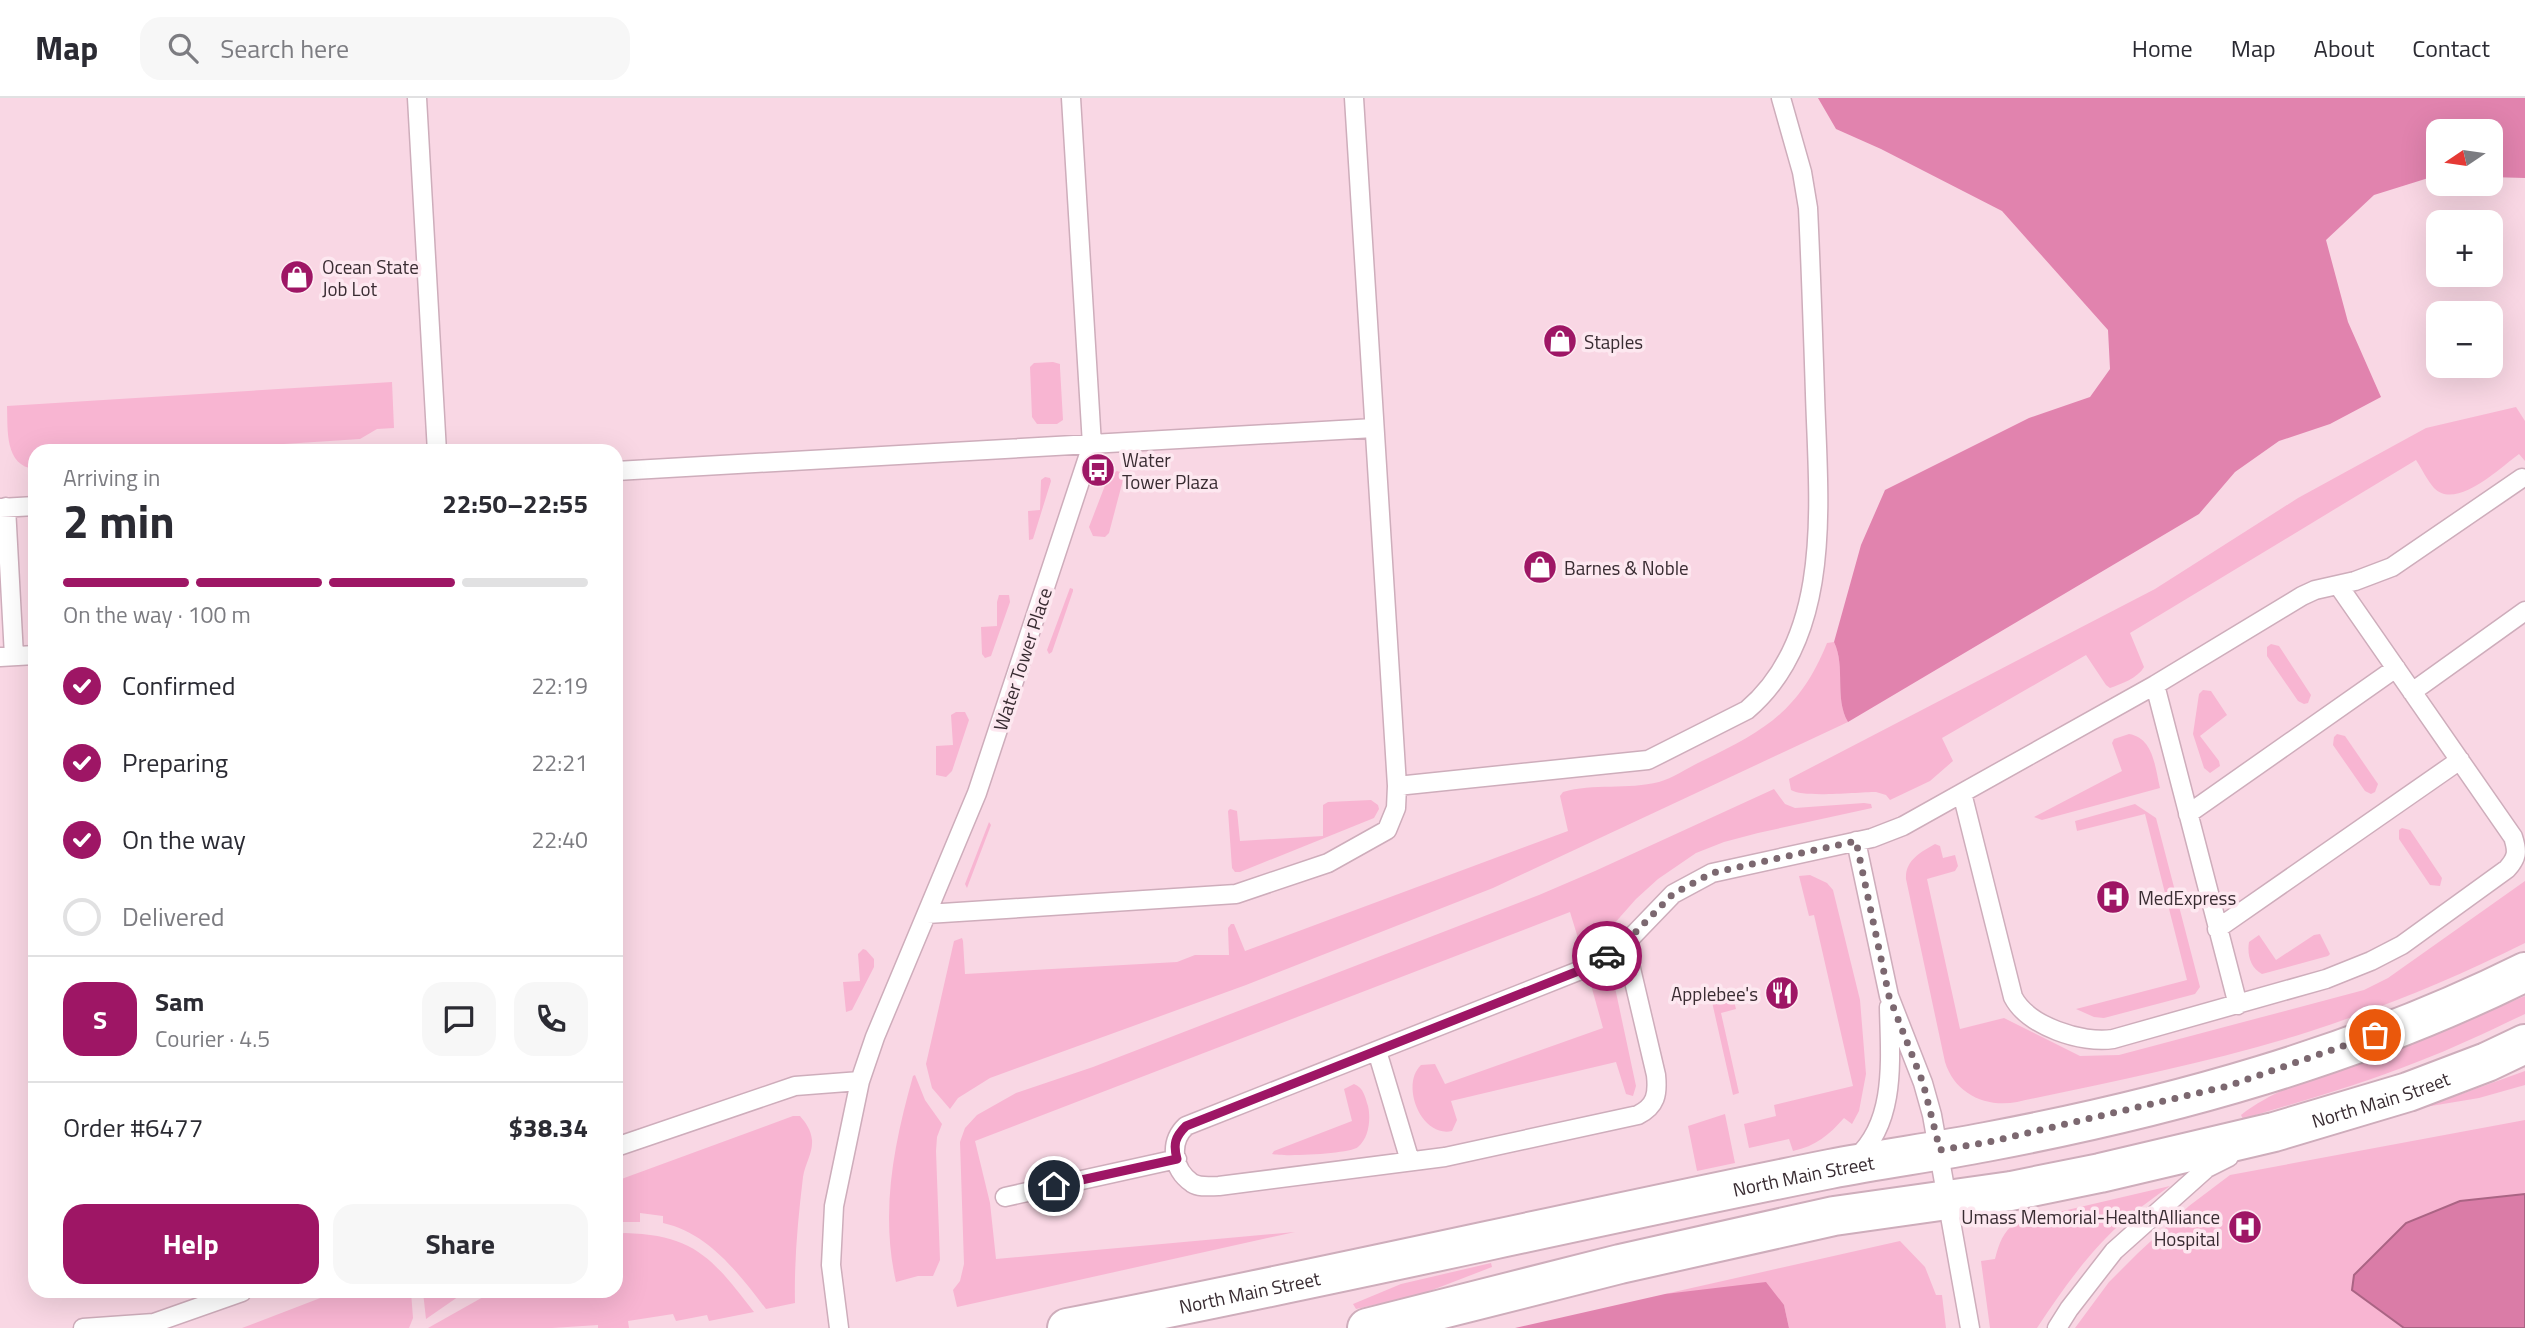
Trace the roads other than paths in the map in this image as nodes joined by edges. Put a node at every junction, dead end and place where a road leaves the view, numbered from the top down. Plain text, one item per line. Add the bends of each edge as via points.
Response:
1 (417, 98) edge
2 (1071, 98) edge
3 (1354, 98) edge
4 (1781, 98) edge
5 (1374, 428) junction
6 (437, 444) edge
7 (1092, 445) junction
8 (623, 471) edge
9 (2522, 478) dead end
10 (28, 506) edge
11 (3, 508) edge
12 (2338, 585) junction
13 (2525, 611) edge
14 (28, 656) edge
15 (7, 657) edge
16 (2396, 668) junction
17 (2155, 685) junction
18 (2412, 692) junction
19 (2460, 760) junction
20 (1397, 786) junction
21 (1962, 793) junction
22 (2188, 814) junction
23 (1856, 841) junction
24 (927, 914) junction
25 (2217, 929) junction
26 (1625, 943) junction
27 (2525, 972) edge
28 (1889, 996) junction
29 (2238, 1005) junction
30 (2525, 1044) edge
31 (1377, 1051) junction
32 (860, 1081) junction
33 (2274, 1132) junction
34 (623, 1145) edge
35 (1940, 1150) junction
36 (1177, 1159) junction
37 (1410, 1161) junction
38 (1848, 1166) junction
39 (1005, 1197) dead end
40 (1948, 1200) junction
41 (225, 1298) edge
42 (83, 1328) edge
43 (839, 1328) edge
44 (1068, 1328) edge
45 (1367, 1328) edge
46 (1970, 1328) edge
47 (2057, 1328) edge

1 - 6 lane
2 - 7 lane
3 - 5 lane
4 - 20 lane via 1808,208 1818,498 1810,596 1794,648 1779,675 1747,710 1648,761
5 - 7 lane
5 - 20 lane
7 - 8 lane
7 - 24 lane, Water Tower Place via 977,793
9 - 12 lane via 2392,567
10 - 11 lane
11 - 15 lane
12 - 16 lane
12 - 17 lane via 2302,596
13 - 18 lane
14 - 15 lane
16 - 18 lane
16 - 22 lane
17 - 21 lane
17 - 22 lane
18 - 19 lane
19 - 25 lane
19 - 29 lane via 2513,837 2517,858 2402,945 2326,979
20 - 24 lane via 1396,808 1387,830 1328,863 1236,894
21 - 23 lane via 1896,829
21 - 29 lane via 2013,997 2027,1016 2075,1038 2099,1041
22 - 25 lane
23 - 26 lane via 1712,873 1673,894
23 - 28 lane
24 - 32 lane, Water Tower Place
25 - 29 lane
26 - 31 lane via 1586,968
26 - 37 lane via 1656,1075 1658,1090 1651,1107 1638,1115
27 - 35 main road, North Main Street via 2375,1035 2228,1086
28 - 35 lane via 1923,1083
28 - 38 lane via 1885,1112 1875,1137
30 - 33 main road, North Main Street via 2408,1092
31 - 36 lane via 1186,1126 1175,1142
31 - 37 lane
32 - 34 lane via 795,1086
32 - 43 lane, Water Tower Place via 834,1206 831,1265
33 - 40 main road, North Main Street via 2100,1173
33 - 47 lane via 2207,1168 2114,1251
35 - 38 main road, North Main Street
35 - 40 lane
36 - 37 lane via 1183,1174 1207,1186
36 - 39 lane
38 - 44 main road, North Main Street
40 - 45 main road, North Main Street via 1834,1216
40 - 46 lane
41 - 42 lane via 154,1323

